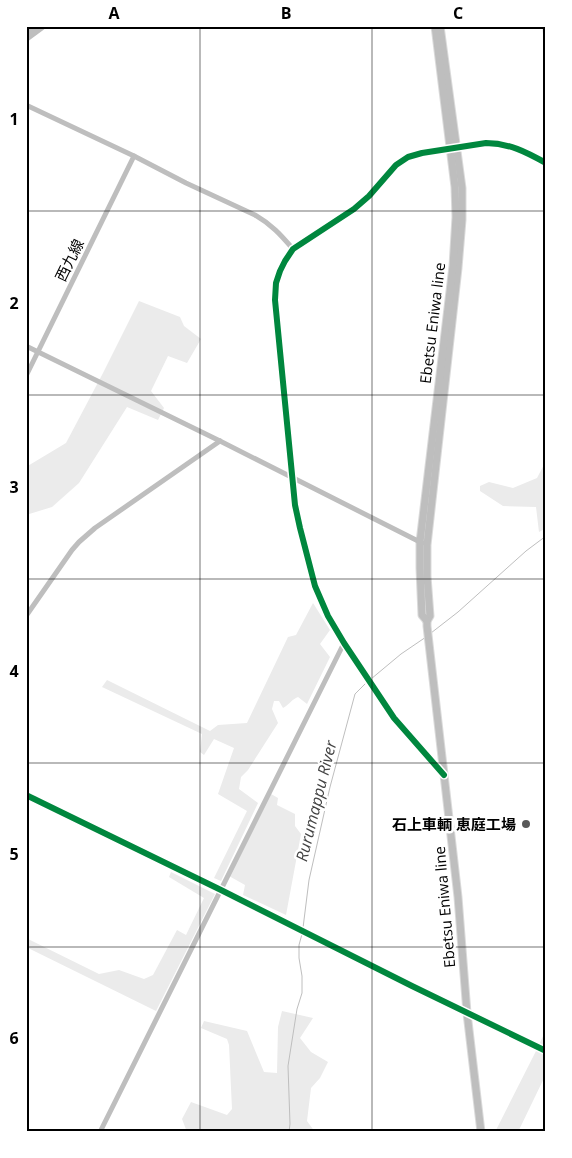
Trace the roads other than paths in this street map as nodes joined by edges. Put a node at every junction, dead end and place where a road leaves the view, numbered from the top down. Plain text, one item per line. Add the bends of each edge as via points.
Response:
1 (435, 26) edge
2 (440, 26) edge
3 (26, 105) edge
4 (454, 149) junction
5 (134, 156) junction
6 (544, 162) edge
7 (293, 250) junction
8 (26, 346) edge
9 (38, 352) junction
10 (26, 376) edge
11 (220, 441) junction
12 (293, 477) junction
13 (424, 543) junction
14 (26, 616) edge
15 (344, 643) junction
16 (444, 775) junction
17 (26, 795) edge
18 (221, 890) junction
19 (467, 1013) junction
20 (546, 1051) edge
21 (546, 1128) edge
22 (100, 1132) edge
23 (481, 1132) edge
24 (544, 1132) edge

1 - 4 main road, Ebetsu Eniwa line
2 - 4 main road, Ebetsu Eniwa line
3 - 5 street
4 - 6 street via 486,143 502,144
4 - 7 street via 408,157 396,165 354,210
4 - 13 main road, Ebetsu Eniwa line via 456,217 453,266
5 - 7 street via 265,221
5 - 9 street, 西九線
7 - 12 street via 280,271 275,300
8 - 9 street
9 - 10 street, 西九線
9 - 11 street
11 - 12 street
11 - 14 street via 79,542
12 - 13 street
12 - 15 street via 300,528 315,586
13 - 16 main road, Ebetsu Eniwa line via 420,568 422,615 427,623
15 - 16 street via 394,718
15 - 18 street
16 - 19 main road, Ebetsu Eniwa line
17 - 18 street
18 - 19 street
18 - 22 street
19 - 20 street
19 - 23 main road, Ebetsu Eniwa line
21 - 24 street

